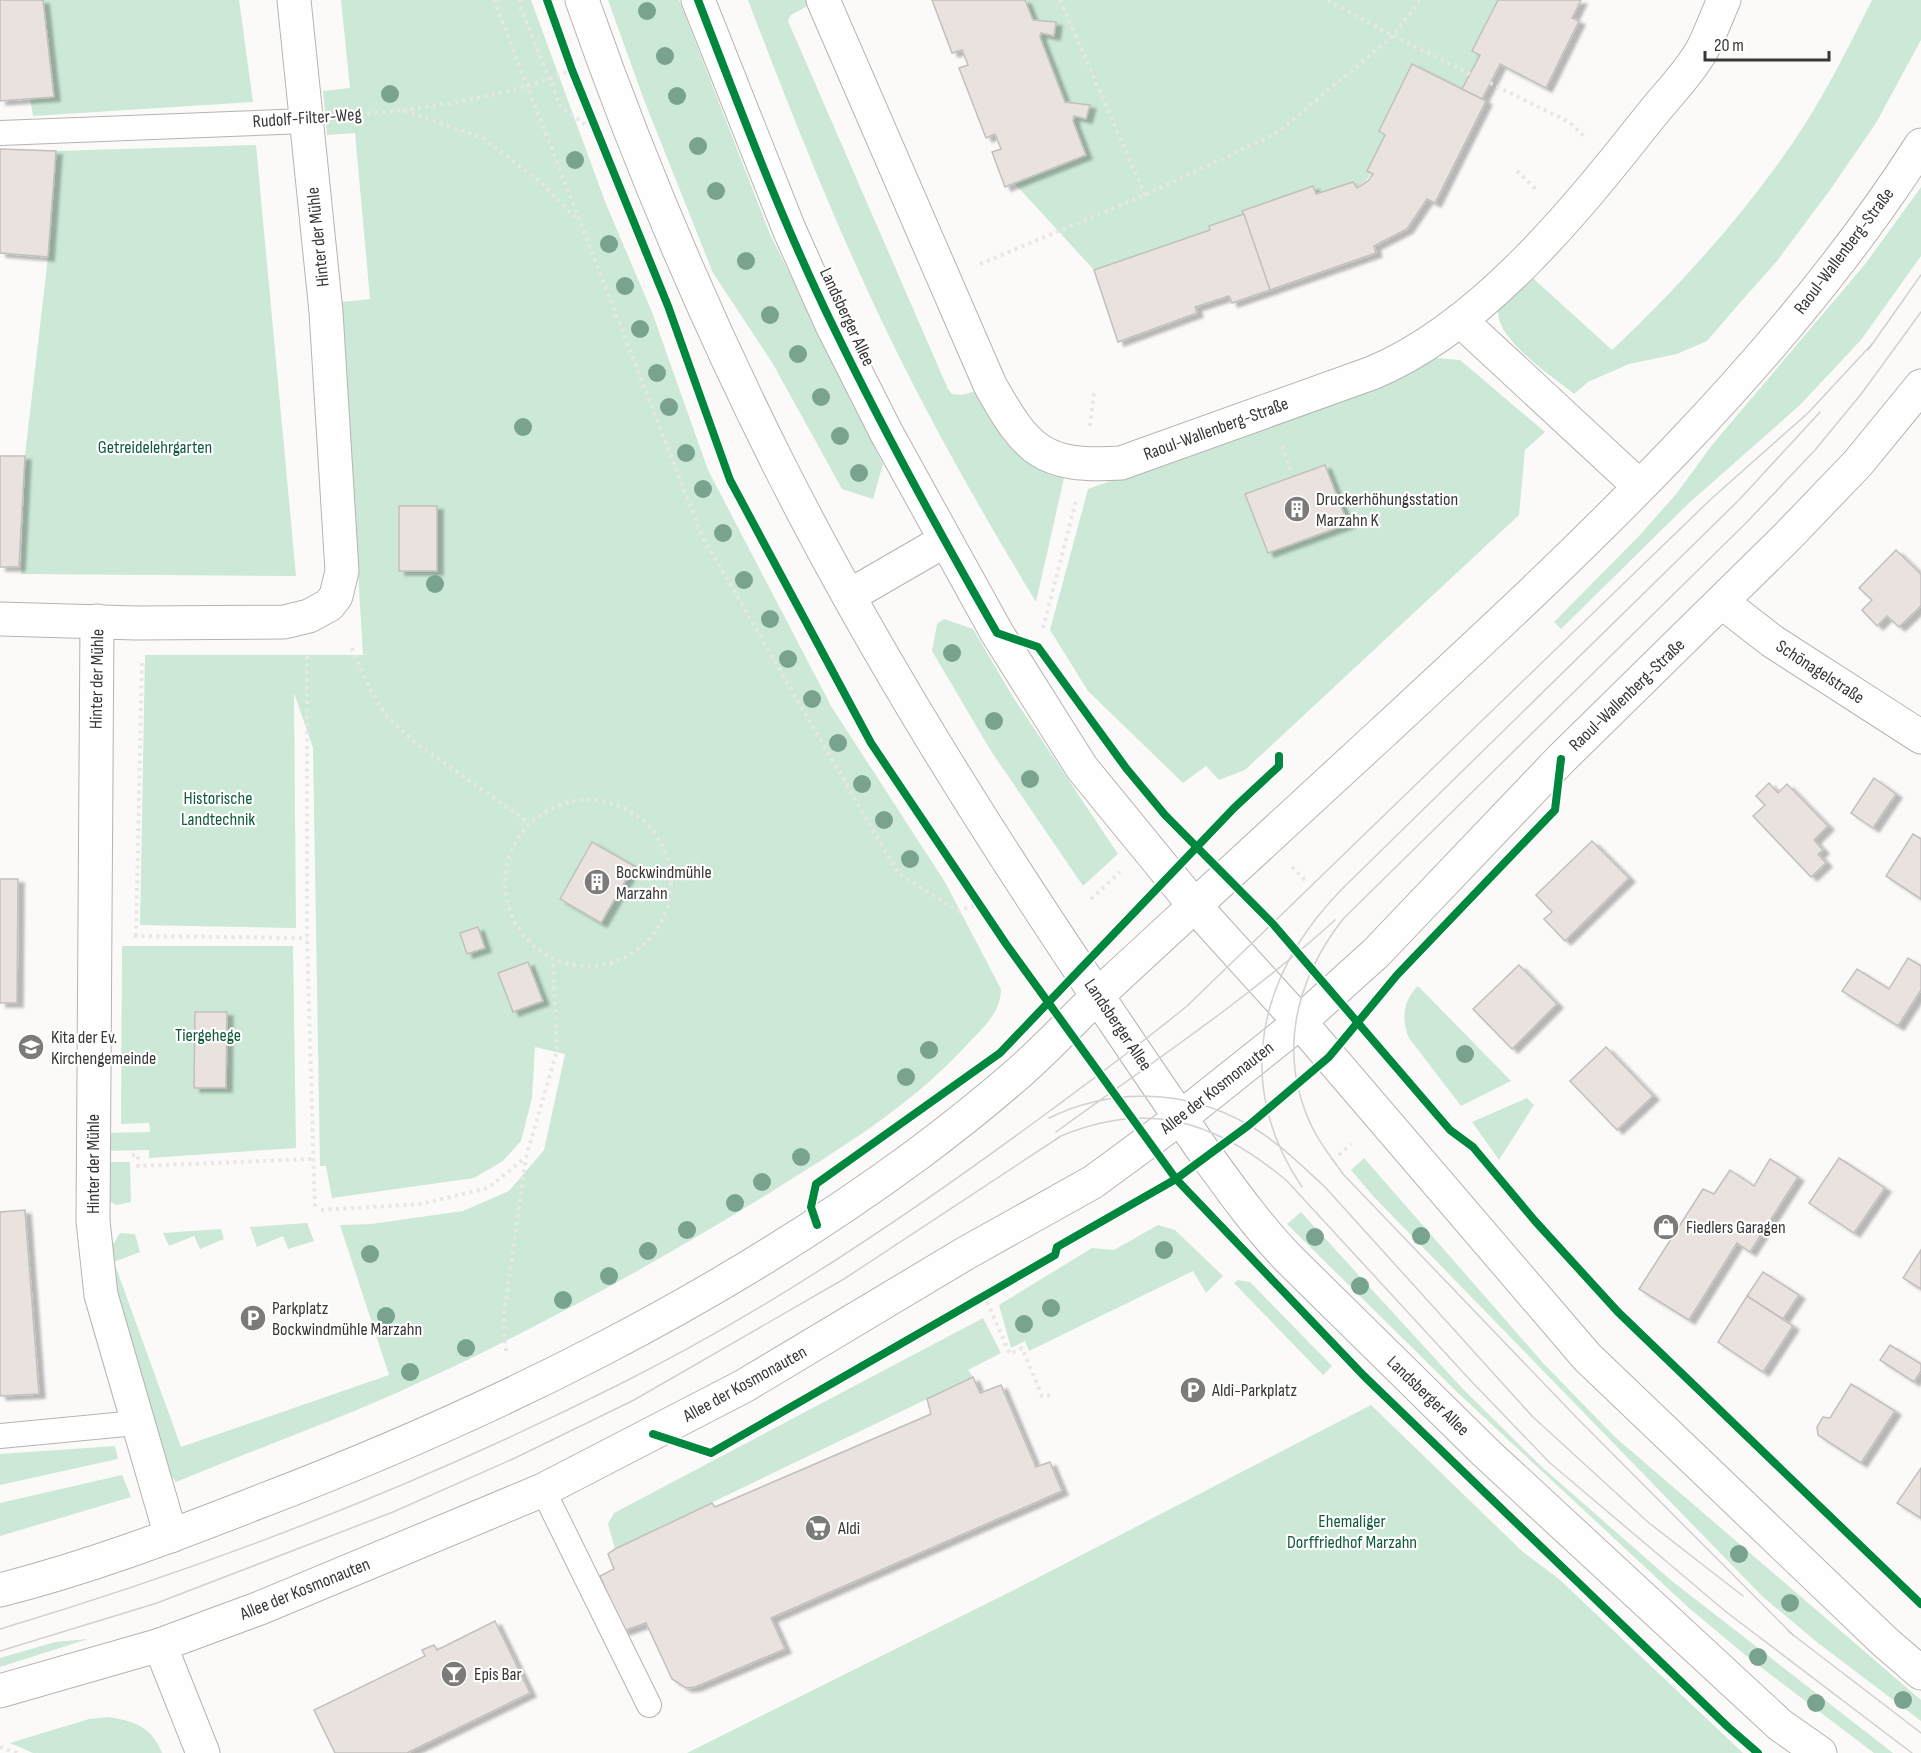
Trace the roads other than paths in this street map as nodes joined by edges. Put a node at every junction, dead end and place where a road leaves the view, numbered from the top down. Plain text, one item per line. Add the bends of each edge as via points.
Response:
1 (294, 0) edge
2 (582, 0) edge
3 (698, 0) edge
4 (823, 0) edge
5 (1724, 0) edge
6 (305, 121) junction
7 (0, 133) edge
8 (1921, 145) edge
9 (1460, 320) junction
10 (1921, 386) edge
11 (1640, 486) junction
12 (944, 541) junction
13 (849, 596) junction
14 (1723, 603) junction
15 (0, 619) edge
16 (97, 621) junction
17 (1921, 737) edge
18 (1194, 905) junction
19 (1097, 996) junction
20 (1300, 1022) junction
21 (1180, 1118) junction
22 (136, 1423) junction
23 (0, 1436) edge
24 (543, 1490) junction
25 (171, 1536) junction
26 (0, 1590) edge
27 (160, 1645) junction
28 (1921, 1673) edge
29 (0, 1691) edge
30 (649, 1705) dead end
31 (203, 1753) edge
32 (1820, 1753) edge

1 - 6 main road, Hinter der Mühle
2 - 13 main road, Landsberger Allee via 665,217 703,303 782,471
3 - 12 main road, Landsberger Allee via 750,135 831,323
4 - 9 main road, Raoul-Wallenberg-Straße via 990,385 1011,422 1036,450 1067,464 1121,463 1372,373 1405,359
5 - 9 main road, Raoul-Wallenberg-Straße via 1701,51 1613,164 1532,254
6 - 7 lane, Rudolf-Filter-Weg
6 - 16 main road, Hinter der Mühle via 326,312 342,571 336,596 319,612 284,622
8 - 11 main road, Raoul-Wallenberg-Straße via 1861,233 1790,322
9 - 11 main road
10 - 14 main road, Raoul-Wallenberg-Straße via 1857,463
11 - 18 main road, Raoul-Wallenberg-Straße via 1442,677
12 - 13 main road
12 - 18 main road, Landsberger Allee via 1082,768
13 - 19 main road, Landsberger Allee via 1001,852
14 - 17 main road, Schönagelstraße via 1772,641
14 - 20 main road, Raoul-Wallenberg-Straße via 1561,759 1376,953
15 - 16 main road
16 - 22 main road, Hinter der Mühle via 93,1221 101,1295
18 - 19 main road
18 - 20 main road, Landsberger Allee
19 - 21 main road, Landsberger Allee
19 - 25 main road via 1018,1074 920,1153 735,1275 581,1360 471,1414 335,1473
20 - 21 main road, Allee der Kosmonauten
20 - 28 main road, Landsberger Allee via 1587,1357
21 - 24 main road, Allee der Kosmonauten via 1093,1182 966,1253 833,1335 734,1392
21 - 32 main road, Landsberger Allee via 1258,1227 1289,1259 1485,1452 1780,1725
22 - 23 lane
22 - 25 main road, Hinter der Mühle
24 - 27 main road, Allee der Kosmonauten via 260,1608
24 - 30 lane
25 - 26 main road
27 - 29 main road, Allee der Kosmonauten
27 - 31 main road

